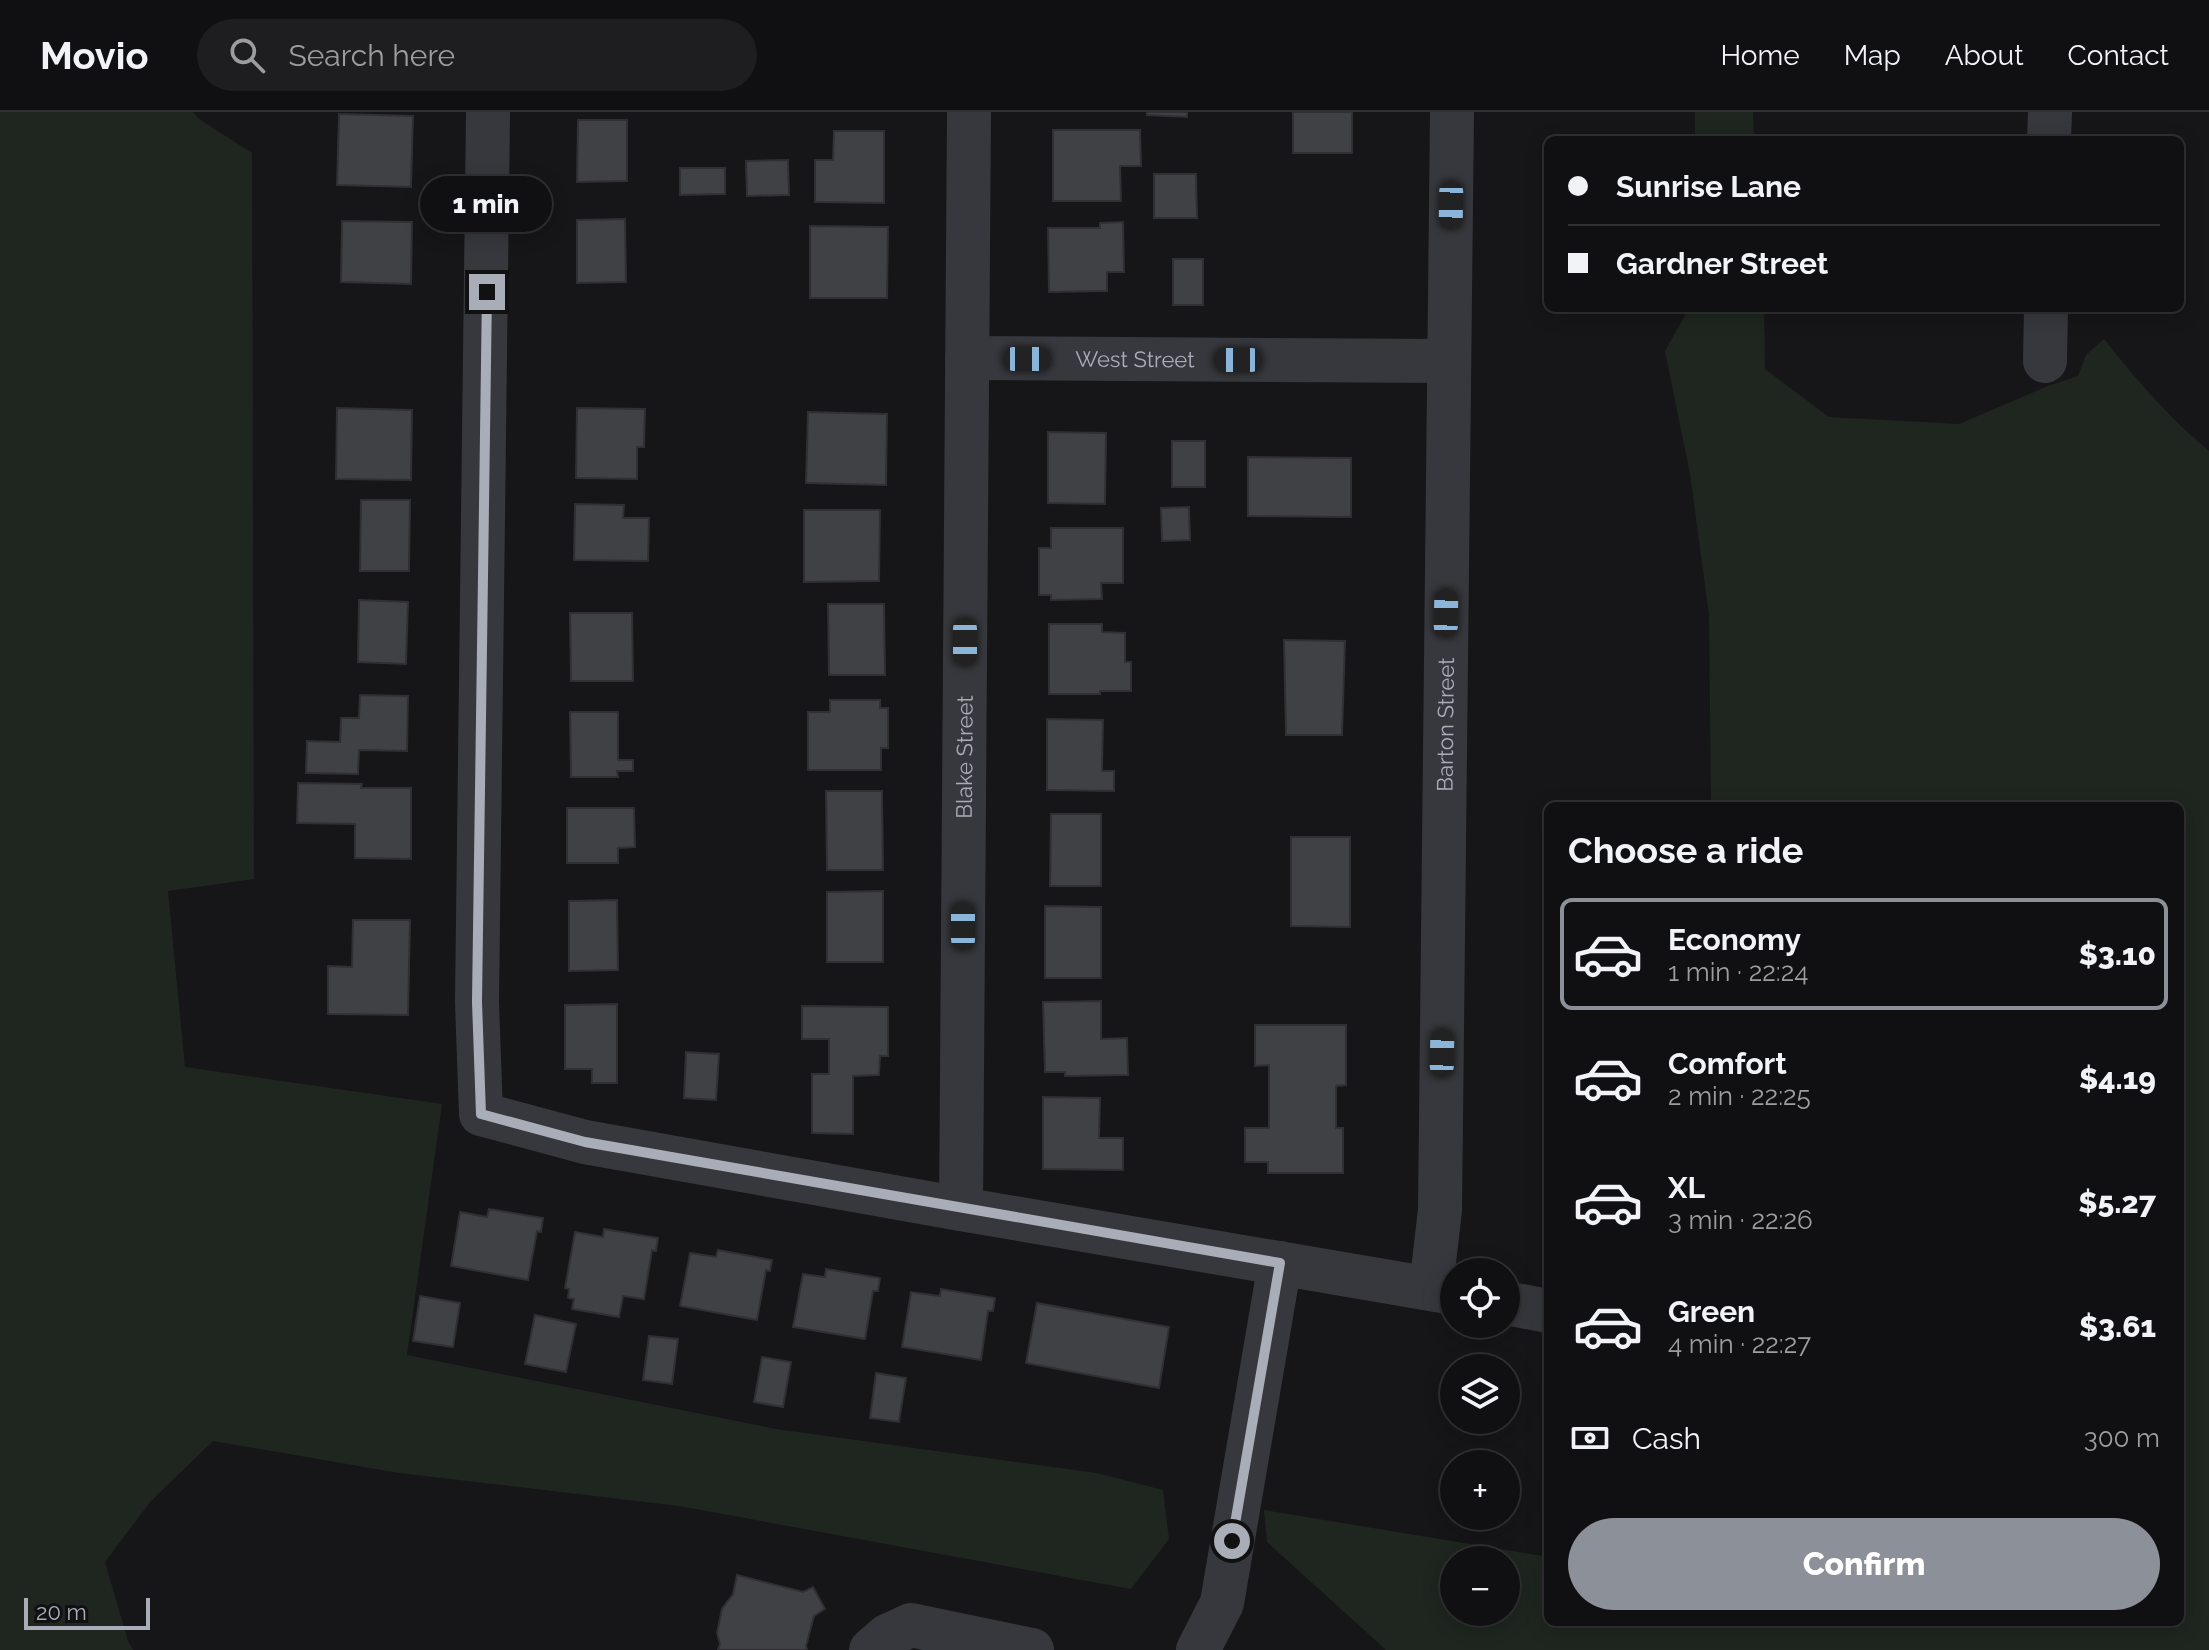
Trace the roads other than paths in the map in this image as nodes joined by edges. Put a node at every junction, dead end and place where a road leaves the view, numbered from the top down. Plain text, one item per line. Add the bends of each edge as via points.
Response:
1 (488, 112) edge
2 (969, 112) edge
3 (1452, 112) edge
4 (2050, 112) edge
5 (2049, 136) edge
6 (2046, 312) edge
7 (967, 358) junction
8 (1449, 361) junction
9 (2045, 361) dead end
10 (961, 1209) junction
11 (1442, 1258) edge
12 (1280, 1263) junction
13 (1440, 1290) edge
14 (1520, 1306) edge
15 (1544, 1310) edge
16 (871, 1650) edge
17 (1032, 1650) edge
18 (1198, 1650) edge

1 - 10 street via 477,1002 481,1114 585,1142
2 - 7 street, Blake Street
3 - 8 street, Barton Street
4 - 5 street
6 - 9 street
7 - 8 street, West Street
7 - 10 street, Blake Street
8 - 11 street, Barton Street
10 - 12 street
12 - 13 street
12 - 18 street via 1222,1603
14 - 15 street
16 - 17 street via 911,1625

